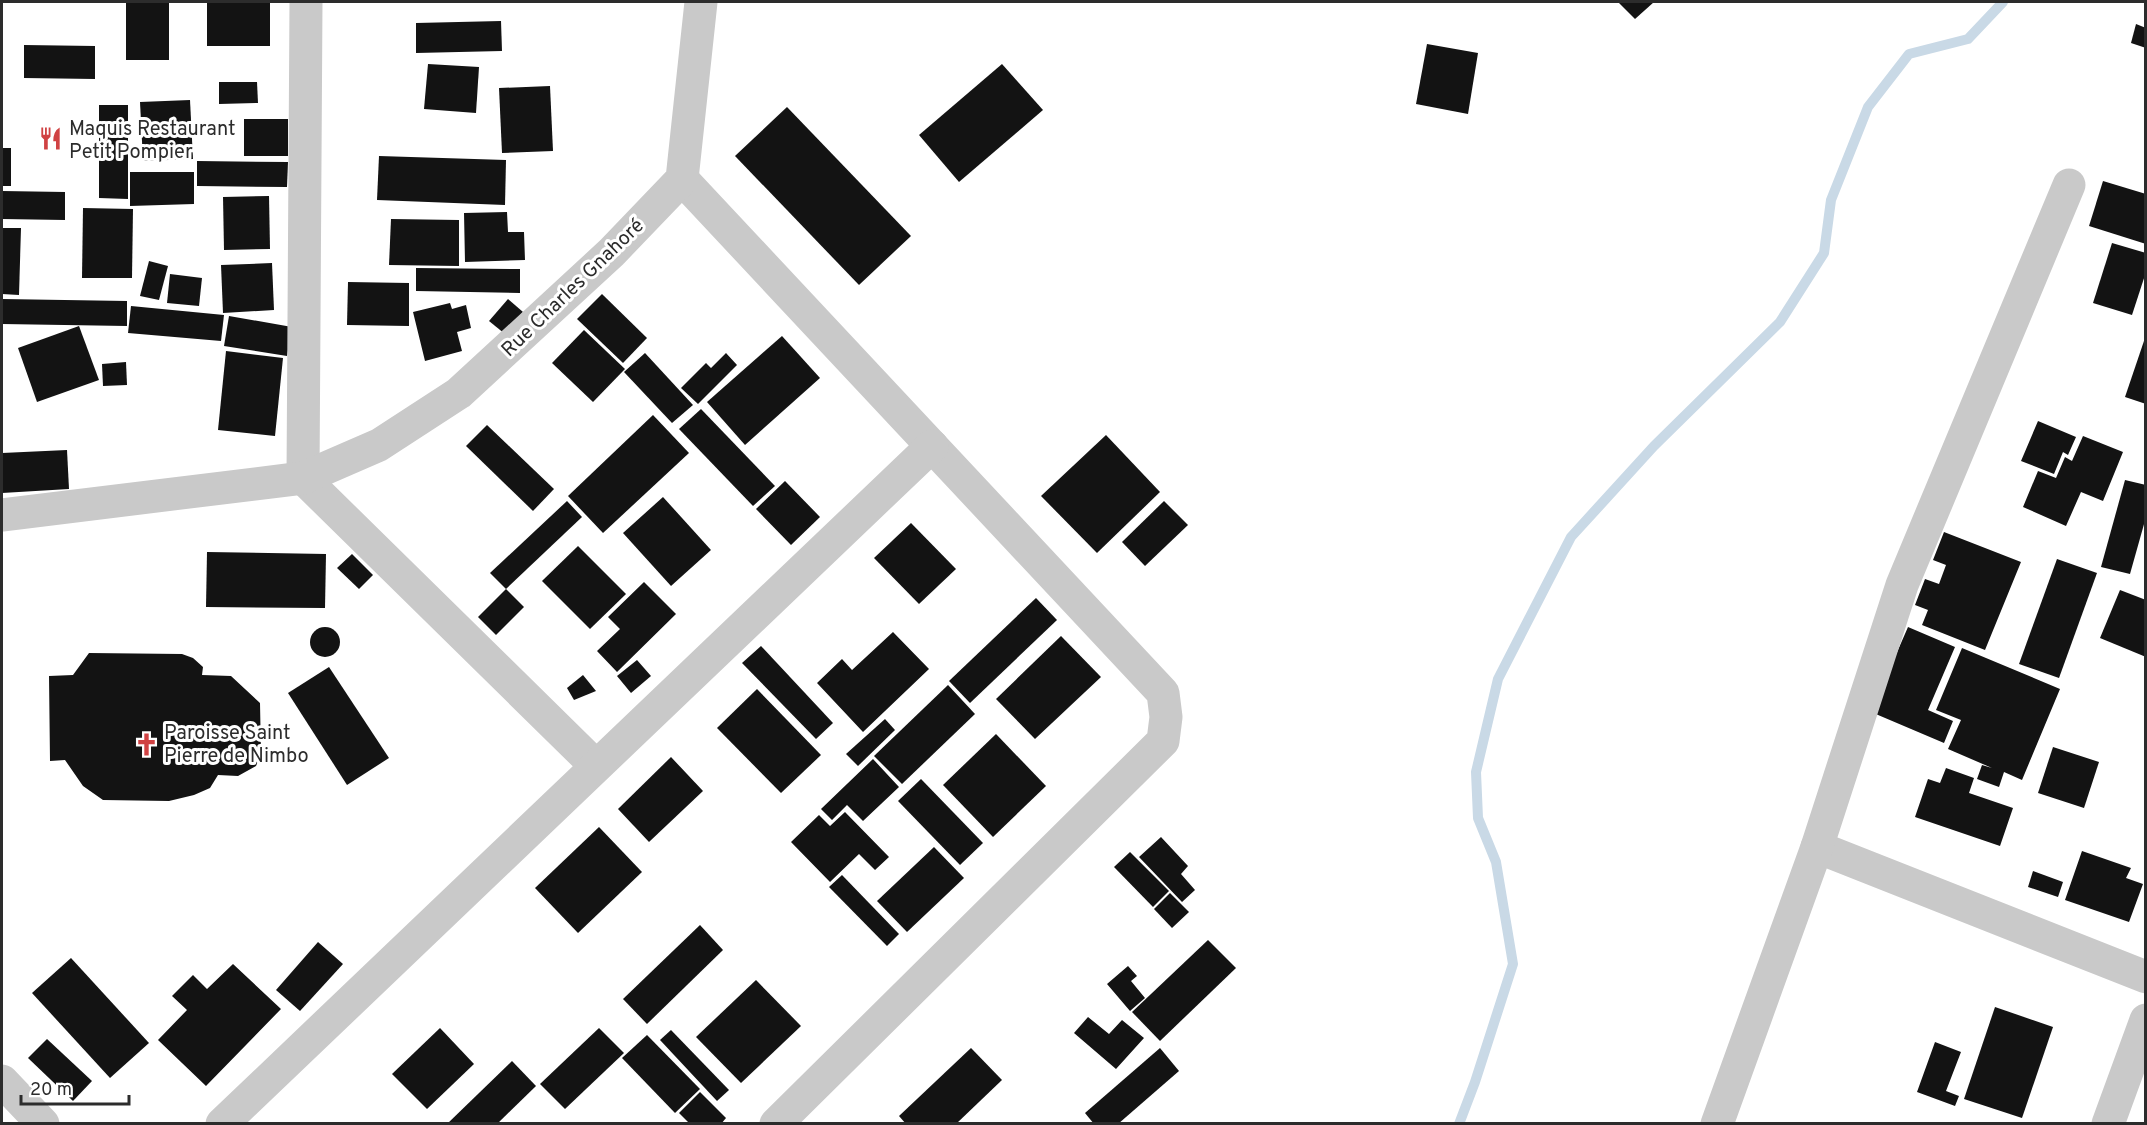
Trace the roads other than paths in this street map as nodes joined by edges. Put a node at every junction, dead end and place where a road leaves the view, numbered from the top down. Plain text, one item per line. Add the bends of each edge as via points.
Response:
1 (306, 2) edge
2 (701, 2) edge
3 (682, 179) junction
4 (2069, 185) dead end
5 (932, 446) junction
6 (303, 478) junction
7 (2, 515) edge
8 (596, 766) junction
9 (1817, 847) junction
10 (2145, 977) edge
11 (2145, 1020) edge
12 (2, 1081) edge
13 (43, 1124) edge
14 (222, 1124) edge
15 (776, 1124) edge
16 (1717, 1124) edge
17 (2108, 1124) edge

1 - 6 street
2 - 3 street
3 - 5 street
3 - 6 street, Rue Charles Gnahoré via 612,252 459,393 379,445
4 - 9 street via 1902,585
5 - 8 street
5 - 15 street via 1163,693 1163,741
6 - 7 street, Rue Charles Gnahoré
6 - 8 street
8 - 14 street
9 - 10 street
9 - 16 street
11 - 17 street
12 - 13 street

